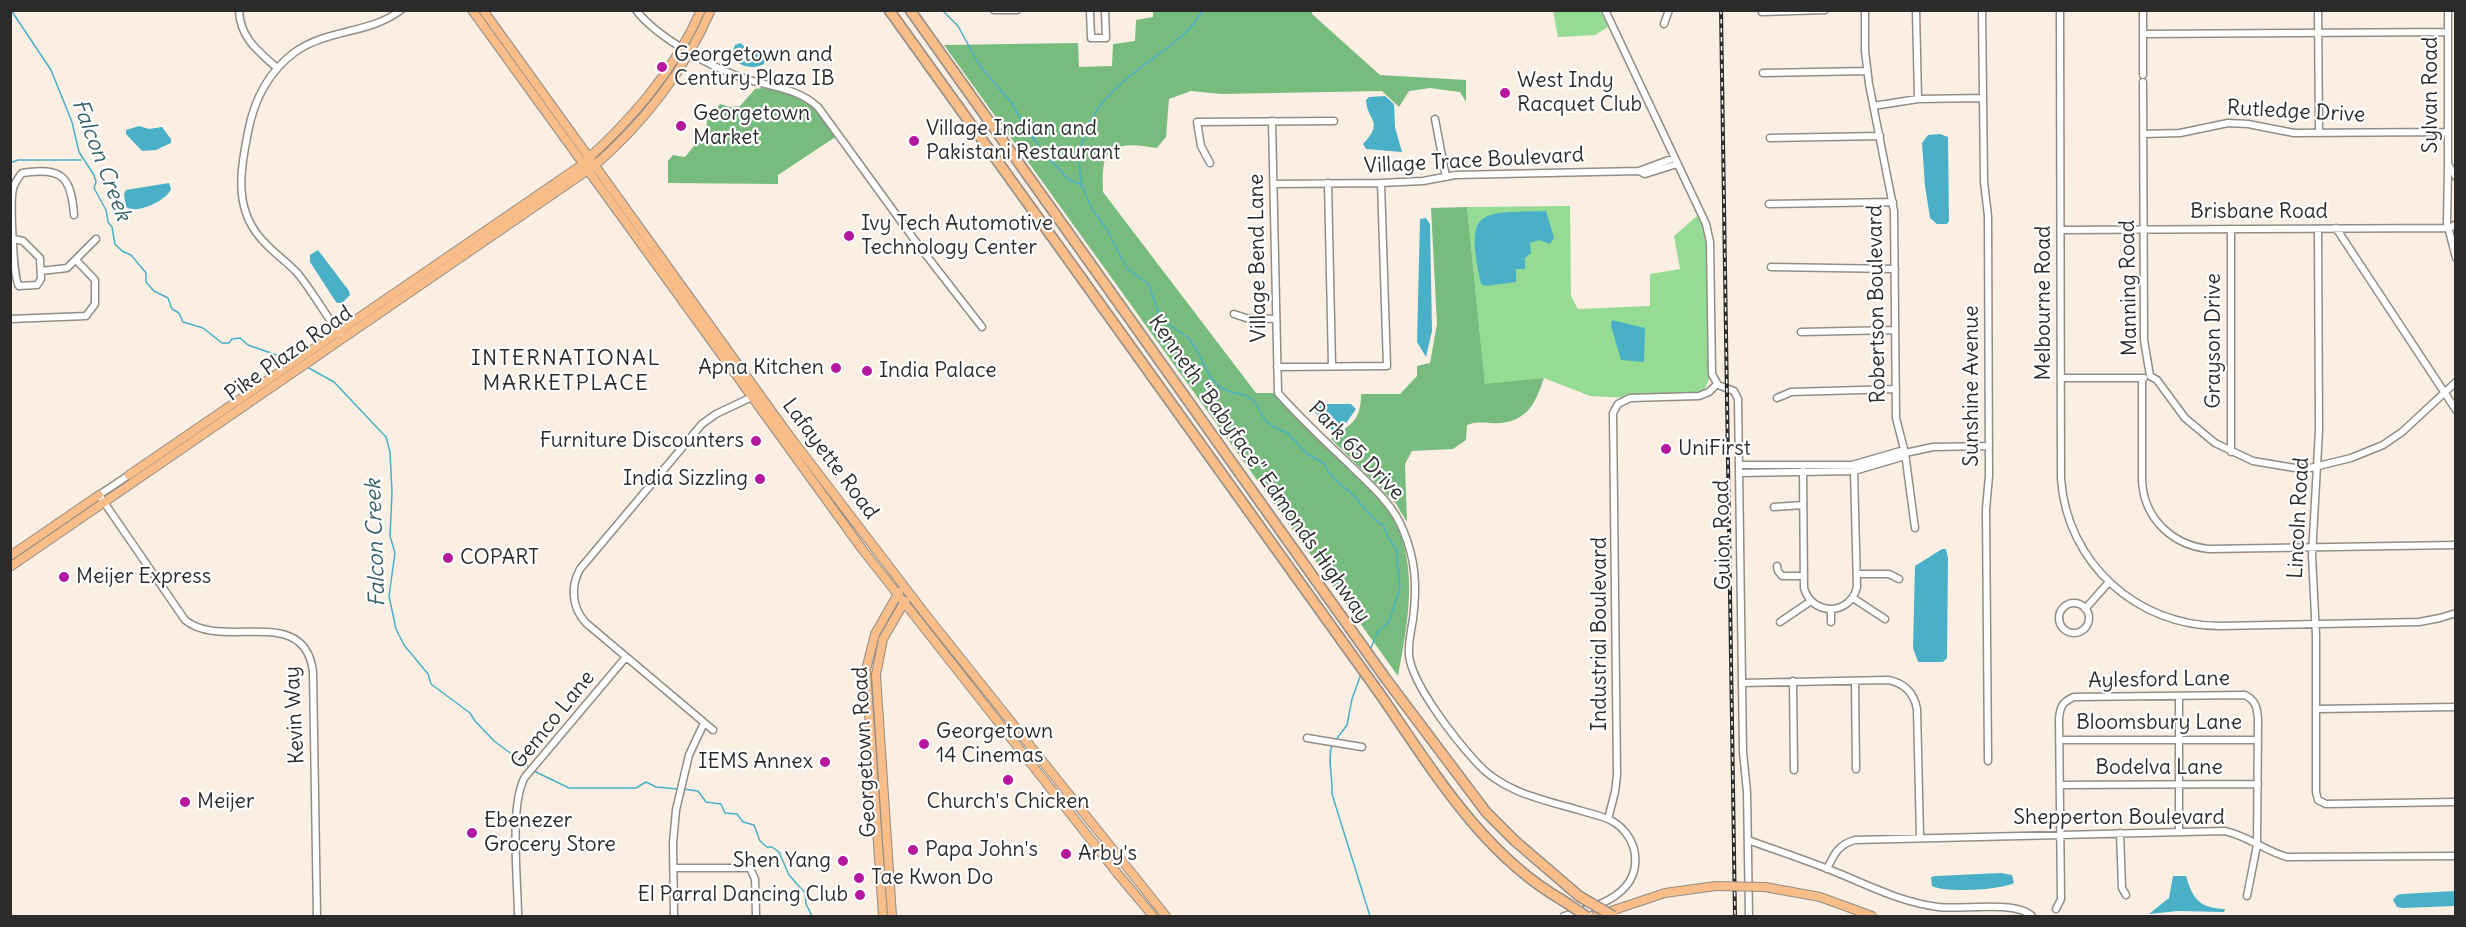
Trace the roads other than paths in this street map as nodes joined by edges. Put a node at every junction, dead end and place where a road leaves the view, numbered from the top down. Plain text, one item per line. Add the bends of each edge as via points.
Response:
1 (239, 10) edge
2 (401, 10) edge
3 (472, 10) edge
4 (483, 10) edge
5 (636, 10) edge
6 (701, 10) edge
7 (711, 10) edge
8 (889, 10) edge
9 (910, 10) edge
10 (994, 10) edge
11 (1017, 10) edge
12 (1090, 10) edge
13 (1105, 10) edge
14 (1605, 10) edge
15 (1669, 10) edge
16 (1825, 10) edge
17 (1865, 10) edge
18 (1916, 10) edge
19 (1982, 10) edge
20 (2060, 10) edge
21 (2143, 10) edge
22 (2318, 10) edge
23 (2448, 10) edge
24 (1762, 12) edge
25 (1664, 24) dead end
26 (2448, 32) junction
27 (2318, 33) junction
28 (2143, 34) junction
29 (686, 50) junction
30 (277, 68) junction
31 (1867, 72) junction
32 (1763, 73) dead end
33 (1983, 98) junction
34 (1918, 99) junction
35 (1873, 106) junction
36 (1435, 119) dead end
37 (1272, 121) junction
38 (1334, 121) dead end
39 (2448, 132) junction
40 (2319, 133) junction
41 (2143, 134) junction
42 (1880, 135) junction
43 (1770, 138) dead end
44 (586, 161) junction
45 (1676, 161) junction
46 (1210, 163) dead end
47 (2448, 164) junction
48 (591, 169) junction
49 (1446, 177) junction
50 (2456, 177) edge
51 (1328, 183) junction
52 (1381, 183) junction
53 (1274, 184) junction
54 (12, 189) edge
55 (1893, 202) junction
56 (1769, 204) dead end
57 (74, 215) dead end
58 (2456, 224) edge
59 (500, 226) junction
60 (2336, 228) junction
61 (2448, 228) junction
62 (2231, 229) junction
63 (2318, 229) junction
64 (2061, 230) junction
65 (2144, 230) junction
66 (96, 239) dead end
67 (14, 240) junction
68 (2456, 258) edge
69 (76, 260) junction
70 (1771, 267) dead end
71 (1895, 269) junction
72 (40, 271) junction
73 (13, 273) edge
74 (1234, 314) dead end
75 (10, 319) edge
76 (1276, 319) junction
77 (982, 327) dead end
78 (1895, 330) junction
79 (1801, 332) dead end
80 (341, 335) junction
81 (1332, 366) junction
82 (1277, 367) junction
83 (2150, 376) junction
84 (2061, 378) junction
85 (2142, 379) junction
86 (2456, 382) edge
87 (1717, 384) junction
88 (1896, 389) junction
89 (2444, 392) junction
90 (1278, 393) joint
91 (755, 395) junction
92 (1777, 398) dead end
93 (2456, 410) edge
94 (1989, 446) junction
95 (2230, 452) junction
96 (1904, 453) junction
97 (1739, 465) junction
98 (2317, 465) junction
99 (1803, 471) junction
100 (1854, 471) junction
101 (1739, 473) junction
102 (129, 475) joint
103 (101, 499) junction
104 (1803, 505) junction
105 (1774, 507) dead end
106 (1916, 528) dead end
107 (2456, 545) edge
108 (2313, 547) junction
109 (12, 561) edge
110 (1777, 566) dead end
111 (1857, 574) junction
112 (1804, 576) junction
113 (1899, 579) dead end
114 (2109, 582) junction
115 (907, 590) junction
116 (897, 595) junction
117 (1853, 598) junction
118 (1811, 601) junction
119 (903, 603) junction
120 (1831, 609) junction
121 (2085, 609) junction
122 (2456, 613) edge
123 (1885, 619) dead end
124 (1780, 622) dead end
125 (1831, 622) dead end
126 (2314, 624) junction
127 (626, 657) junction
128 (1793, 681) junction
129 (1855, 681) junction
130 (1742, 682) junction
131 (2179, 696) junction
132 (2456, 707) edge
133 (2317, 709) junction
134 (704, 723) junction
135 (713, 730) dead end
136 (1307, 738) dead end
137 (2060, 740) junction
138 (2179, 740) junction
139 (2258, 740) junction
140 (1359, 746) dead end
141 (1988, 761) dead end
142 (1856, 769) dead end
143 (1794, 770) dead end
144 (2258, 784) junction
145 (2060, 785) junction
146 (2179, 786) junction
147 (2456, 802) edge
148 (1608, 819) junction
149 (2179, 832) junction
150 (2120, 833) junction
151 (2061, 834) junction
152 (1920, 837) junction
153 (1748, 840) junction
154 (2257, 845) junction
155 (2456, 856) edge
156 (674, 868) junction
157 (1827, 869) junction
158 (2126, 895) dead end
159 (2247, 896) dead end
160 (2056, 909) dead end
161 (317, 916) edge
162 (518, 916) edge
163 (674, 916) edge
164 (756, 916) edge
165 (883, 916) edge
166 (892, 916) edge
167 (1153, 916) edge
168 (1166, 916) edge
169 (1564, 916) edge
170 (1586, 916) edge
171 (1596, 916) edge
172 (1613, 916) edge
173 (1749, 916) edge
174 (1872, 916) edge
175 (2032, 916) edge

1 - 30 street via 244,36
2 - 30 street via 379,24 315,41 294,52
3 - 44 main road, Lafayette Road
4 - 44 main road, Lafayette Road
5 - 29 street via 655,30
6 - 29 main road
7 - 29 main road
8 - 170 highway, Kenneth "Babyface" Edmonds Highway, bridge via 1448,793 1525,875
9 - 172 highway, Kenneth "Babyface" Edmonds Highway, bridge via 1386,680 1486,812 1580,896
10 - 11 street
12 - 13 street via 1091,38 1106,38
14 - 45 street
15 - 25 street
16 - 24 street
17 - 31 street, Robertson Boulevard
18 - 34 street
19 - 33 street, Sunshine Avenue
20 - 64 street, Melbourne Road
21 - 28 street, Manning Road
22 - 27 street
23 - 26 street, Sylvan Road
26 - 27 street
26 - 39 street, Sylvan Road
27 - 28 street
27 - 40 street
28 - 41 street, Manning Road
29 - 44 main road
29 - 48 main road via 666,88
29 - 77 street via 743,78 795,91 816,104
30 - 80 street via 261,90 252,115 240,173 242,202 259,237 299,276
31 - 32 street
31 - 35 street, Robertson Boulevard
33 - 34 street
33 - 94 street, Sunshine Avenue
34 - 35 street
35 - 42 street, Robertson Boulevard
36 - 49 street
37 - 38 street
37 - 46 street via 1197,122 1201,146
37 - 53 street, Village Bend Lane
39 - 40 street, Rutledge Drive
39 - 47 street, Sylvan Road
40 - 41 street, Rutledge Drive via 2228,123 2180,133
41 - 65 street, Manning Road
42 - 43 street
42 - 55 street, Robertson Boulevard
44 - 48 main road, Lafayette Road
44 - 59 main road, Pike Plaza Road
45 - 49 street, Village Trace Boulevard via 1639,171
45 - 87 street via 1709,233 1712,373
47 - 50 street, Sylvan Road
47 - 61 street
48 - 59 main road, Pike Plaza Road
48 - 91 main road, Lafayette Road
49 - 52 street, Village Trace Boulevard
51 - 52 street, Village Trace Boulevard
51 - 53 street, Village Trace Boulevard
51 - 81 street
52 - 81 street via 1387,366
53 - 76 street, Village Bend Lane
54 - 57 street via 22,173 58,173 72,192
54 - 67 street
55 - 56 street
55 - 71 street, Robertson Boulevard
58 - 61 street, Brisbane Road
59 - 80 main road, Pike Plaza Road
60 - 61 street, Brisbane Road
60 - 63 street, Brisbane Road
60 - 89 street
61 - 68 street
62 - 63 street, Brisbane Road
62 - 65 street, Brisbane Road
62 - 95 street, Grayson Drive
63 - 98 street, Lincoln Road
64 - 65 street, Brisbane Road
64 - 84 street, Melbourne Road
65 - 83 street, Manning Road via 2144,340
66 - 69 street
67 - 72 street via 23,241 39,257
67 - 73 street
69 - 72 street via 66,269
69 - 75 street via 95,281 95,304 86,317
70 - 71 street
71 - 78 street, Robertson Boulevard
72 - 73 street via 40,281 35,286 19,286
74 - 76 street
76 - 82 street, Village Bend Lane
78 - 79 street
78 - 88 street, Robertson Boulevard
80 - 102 main road, Pike Plaza Road via 279,372
80 - 103 main road, Pike Plaza Road via 320,355
81 - 82 street
82 - 90 street, Village Bend Lane
83 - 85 street
83 - 95 street, Manning Road via 2191,425
84 - 85 street
84 - 114 street, Melbourne Road via 2064,502 2080,545
85 - 108 street via 2142,489 2162,528 2182,542 2201,548
86 - 89 street, Manning Road
87 - 97 street, Guion Road via 1737,395
87 - 148 street, Industrial Boulevard via 1699,396 1630,398 1618,404 1614,413 1617,775
88 - 92 street via 1791,392
88 - 96 street, Robertson Boulevard via 1896,422
89 - 93 street
89 - 98 street, Manning Road via 2383,445
90 - 148 street, Park 65 Drive via 1384,499 1397,517 1412,552 1415,572 1410,662 1421,688 1470,755 1486,772 1512,789
91 - 115 main road, Lafayette Road
91 - 116 main road, Lafayette Road
91 - 127 street via 702,424 577,574 573,594 579,615
94 - 96 street via 1933,447
94 - 141 street, Sunshine Avenue
95 - 98 street, Manning Road via 2282,468
96 - 97 street via 1851,465
96 - 100 street
96 - 106 street, Robertson Boulevard
97 - 101 street, Guion Road
98 - 108 street, Lincoln Road
99 - 100 street
99 - 101 street
99 - 104 street
100 - 111 street
101 - 130 street, Guion Road
102 - 103 street, Pike Plaza Road
103 - 109 main road, Pike Plaza Road
103 - 161 street, Kevin Way via 191,625 211,632 282,633 299,642 309,657 313,672
104 - 105 street
104 - 112 street
107 - 108 street
108 - 126 street, Lincoln Road
110 - 112 street via 1782,576
111 - 113 street via 1888,574
111 - 117 street
112 - 118 street via 1804,588
114 - 121 street
114 - 126 street, Melbourne Road via 2150,611 2186,623
115 - 116 main road, Georgetown Road
115 - 119 main road, Georgetown Road
115 - 168 main road, Lafayette Road
116 - 119 main road, Lafayette Road
116 - 165 main road, Georgetown Road via 874,634 866,670
117 - 120 street via 1842,607
117 - 123 street
118 - 120 street
118 - 124 street
119 - 166 main road, Georgetown Road via 883,639 876,675
119 - 167 main road, Lafayette Road
120 - 125 street
121 - 121 street via 2074,604 2065,607 2060,617 2063,628 2072,633 2083,630 2089,620
122 - 126 street, Melbourne Road via 2424,622
126 - 133 street, Lincoln Road
127 - 134 street
127 - 162 street, Gemco Lane via 539,760 518,791
128 - 129 street
128 - 130 street
128 - 143 street
129 - 142 street
129 - 152 street via 1888,680 1912,694 1917,707
130 - 153 street, Guion Road
131 - 137 street, Aylesford Lane via 2065,700 2060,708
131 - 138 street
131 - 139 street, Aylesford Lane via 2245,695 2257,706
132 - 133 street
133 - 147 street, Lincoln Road via 2318,801
134 - 135 street
134 - 156 street via 692,747 680,795 674,829
136 - 140 street
137 - 138 street, Bloomsbury Lane
137 - 145 street
138 - 139 street, Bloomsbury Lane
138 - 146 street
139 - 144 street
144 - 146 street, Bodelva Lane
144 - 154 street
145 - 146 street, Bodelva Lane
145 - 151 street
146 - 149 street
148 - 169 street via 1621,827 1631,842 1635,861 1631,878 1611,900
149 - 150 street, Shepperton Boulevard
149 - 154 street, Shepperton Boulevard via 2225,831
150 - 151 street, Shepperton Boulevard
150 - 158 street via 2122,888
151 - 152 street, Shepperton Boulevard
151 - 160 street via 2061,899
152 - 157 street, Shepperton Boulevard via 1845,842
153 - 157 street
153 - 173 street, Guion Road
154 - 155 street, Shepperton Boulevard via 2287,857
154 - 159 street
156 - 163 street
156 - 164 street via 750,868 755,879
157 - 175 street via 1913,903 1956,909 2015,908
171 - 174 main road, bridge via 1665,893 1716,886 1765,887 1820,897

